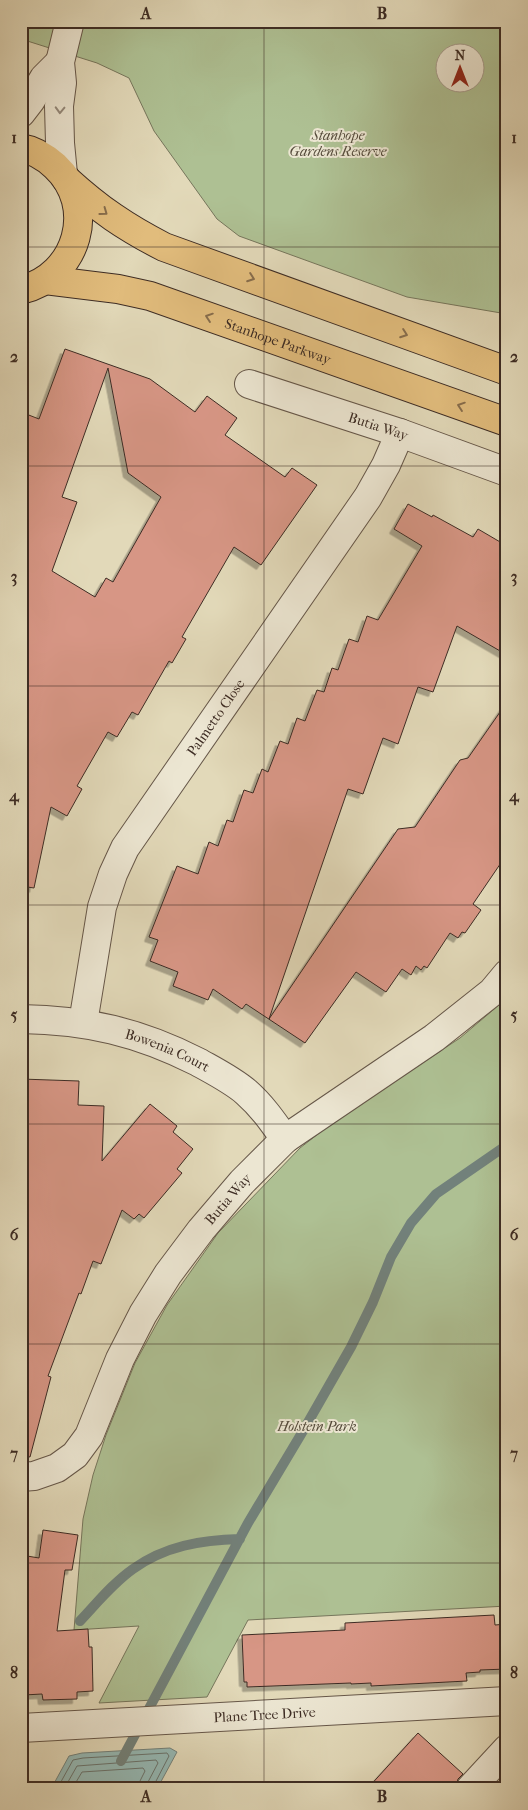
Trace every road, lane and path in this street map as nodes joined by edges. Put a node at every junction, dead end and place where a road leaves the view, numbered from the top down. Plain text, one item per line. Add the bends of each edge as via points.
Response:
1 (70, 21) edge
2 (60, 62) junction
3 (21, 113) edge
4 (21, 148) edge
5 (65, 177) junction
6 (35, 284) edge
7 (21, 302) edge
8 (507, 372) edge
9 (249, 384) dead end
10 (507, 422) edge
11 (400, 433) junction
12 (507, 472) edge
13 (507, 974) edge
14 (21, 1019) edge
15 (83, 1023) junction
16 (285, 1139) junction
17 (21, 1476) edge
18 (507, 1701) edge
19 (21, 1728) edge
20 (507, 1749) edge
21 (470, 1789) edge

1 - 2 street
2 - 3 street via 44,78
2 -> 5 street via 60,143
4 - 5 main road via 48,159
5 - 6 main road via 78,211 74,243 57,270
5 -> 8 main road via 115,220 164,247
6 - 7 street
10 -> 6 main road, Stanhope Parkway via 150,296 118,289
9 - 11 street, Butia Way
11 - 12 street, Butia Way
11 - 15 street, Palmetto Close via 368,497 125,848 112,874 102,907
13 - 16 street, Butia Way via 492,992 434,1038
14 - 15 street, Bowenia Court
15 - 16 street, Bowenia Court via 157,1043 219,1073 267,1113
16 - 17 street, Butia Way via 242,1182 168,1274 143,1314 120,1359 89,1436 75,1455 57,1468 34,1476
18 - 19 street, Plane Tree Drive
20 - 21 street

